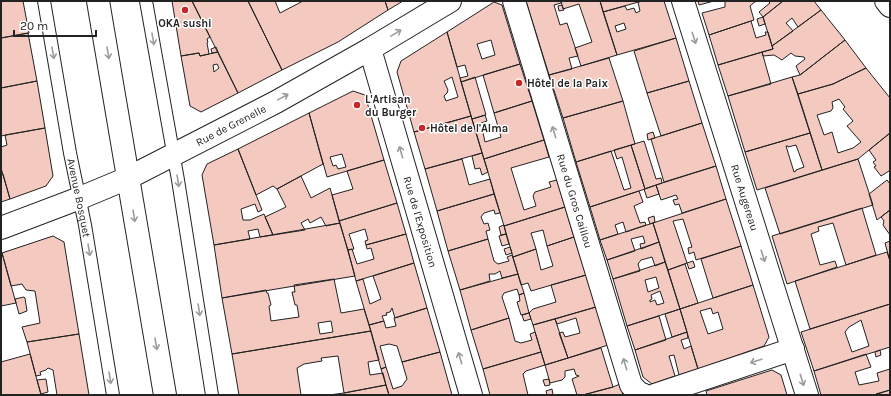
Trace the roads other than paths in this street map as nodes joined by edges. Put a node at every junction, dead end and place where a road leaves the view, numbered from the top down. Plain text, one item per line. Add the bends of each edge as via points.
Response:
1 (44, 1) edge
2 (98, 1) edge
3 (146, 1) edge
4 (450, 1) edge
5 (514, 1) edge
6 (683, 1) edge
7 (886, 1) edge
8 (890, 6) edge
9 (370, 49) junction
10 (174, 154) junction
11 (128, 178) junction
12 (80, 198) junction
13 (1, 228) edge
14 (793, 349) junction
15 (113, 395) edge
16 (165, 395) edge
17 (212, 395) edge
18 (471, 395) edge
19 (644, 395) edge
20 (655, 395) edge
21 (807, 395) edge

1 -> 12 lane, Avenue Bosquet
2 -> 11 street
3 -> 10 lane
9 -> 4 street, Rue de Grenelle
19 -> 5 street, Rue du Gros Caillou via 631,385
6 -> 14 street, Rue Augereau
7 - 8 street
10 -> 9 street, Rue de Grenelle via 276,102
18 -> 9 street, Rue de l'Exposition
10 - 11 street, Rue de Grenelle
10 -> 17 lane
11 - 12 street, Rue de Grenelle
11 -> 16 street
12 - 13 street, Rue de Grenelle
12 -> 15 lane, Avenue Bosquet
14 -> 20 street
14 -> 21 street, Rue Augereau

